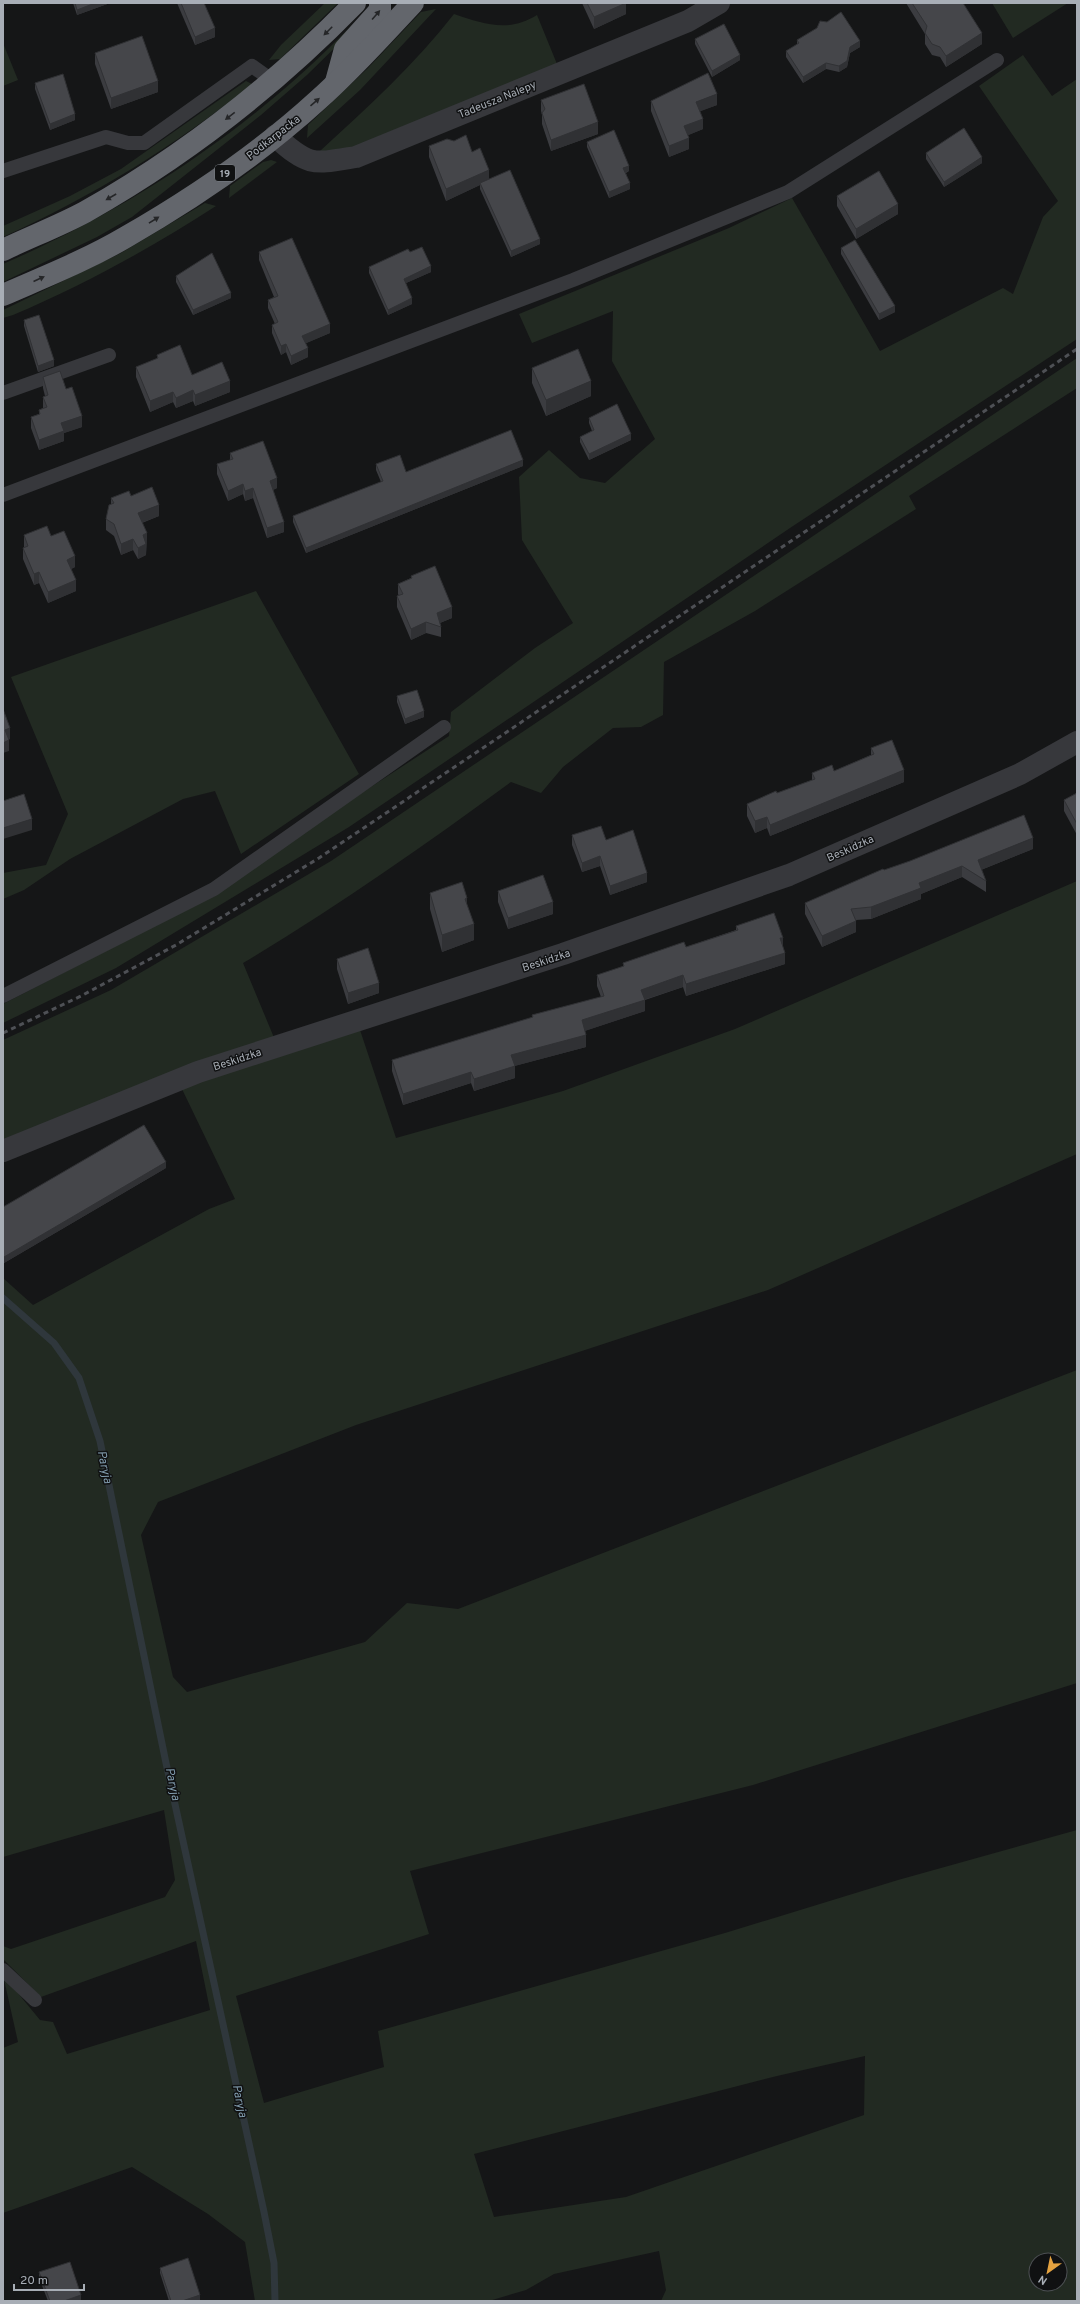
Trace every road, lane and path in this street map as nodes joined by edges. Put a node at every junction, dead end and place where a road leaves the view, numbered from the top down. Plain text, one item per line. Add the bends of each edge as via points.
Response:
1 (355, 3) edge
2 (380, 3) edge
3 (413, 3) edge
4 (719, 3) edge
5 (997, 60) dead end
6 (273, 81) junction
7 (336, 83) junction
8 (275, 136) junction
9 (3, 171) edge
10 (3, 250) edge
11 (3, 295) edge
12 (109, 355) dead end
13 (3, 393) edge
14 (3, 495) edge
15 (444, 727) dead end
16 (1077, 742) edge
17 (3, 996) edge
18 (3, 1150) edge
19 (3, 1970) edge
20 (35, 2000) dead end

1 -> 6 highway
7 -> 2 highway via 345,49 380,10
3 - 7 highway, Podkarpacka / 19
4 - 8 street, Tadeusza Nalepy via 688,21 356,158 316,163 291,151
5 - 14 lane via 788,192 573,280
6 - 9 lane via 252,66 144,143 128,143 106,137
6 -> 10 highway via 191,146 148,175 84,212
8 -> 7 highway, Podkarpacka / 19
11 -> 8 highway, Podkarpacka / 19 via 83,260 126,237 209,186
12 - 13 lane
15 - 17 lane via 214,889
16 - 18 street, Beskidzka via 1020,774 790,875 563,954 198,1072
19 - 20 lane

